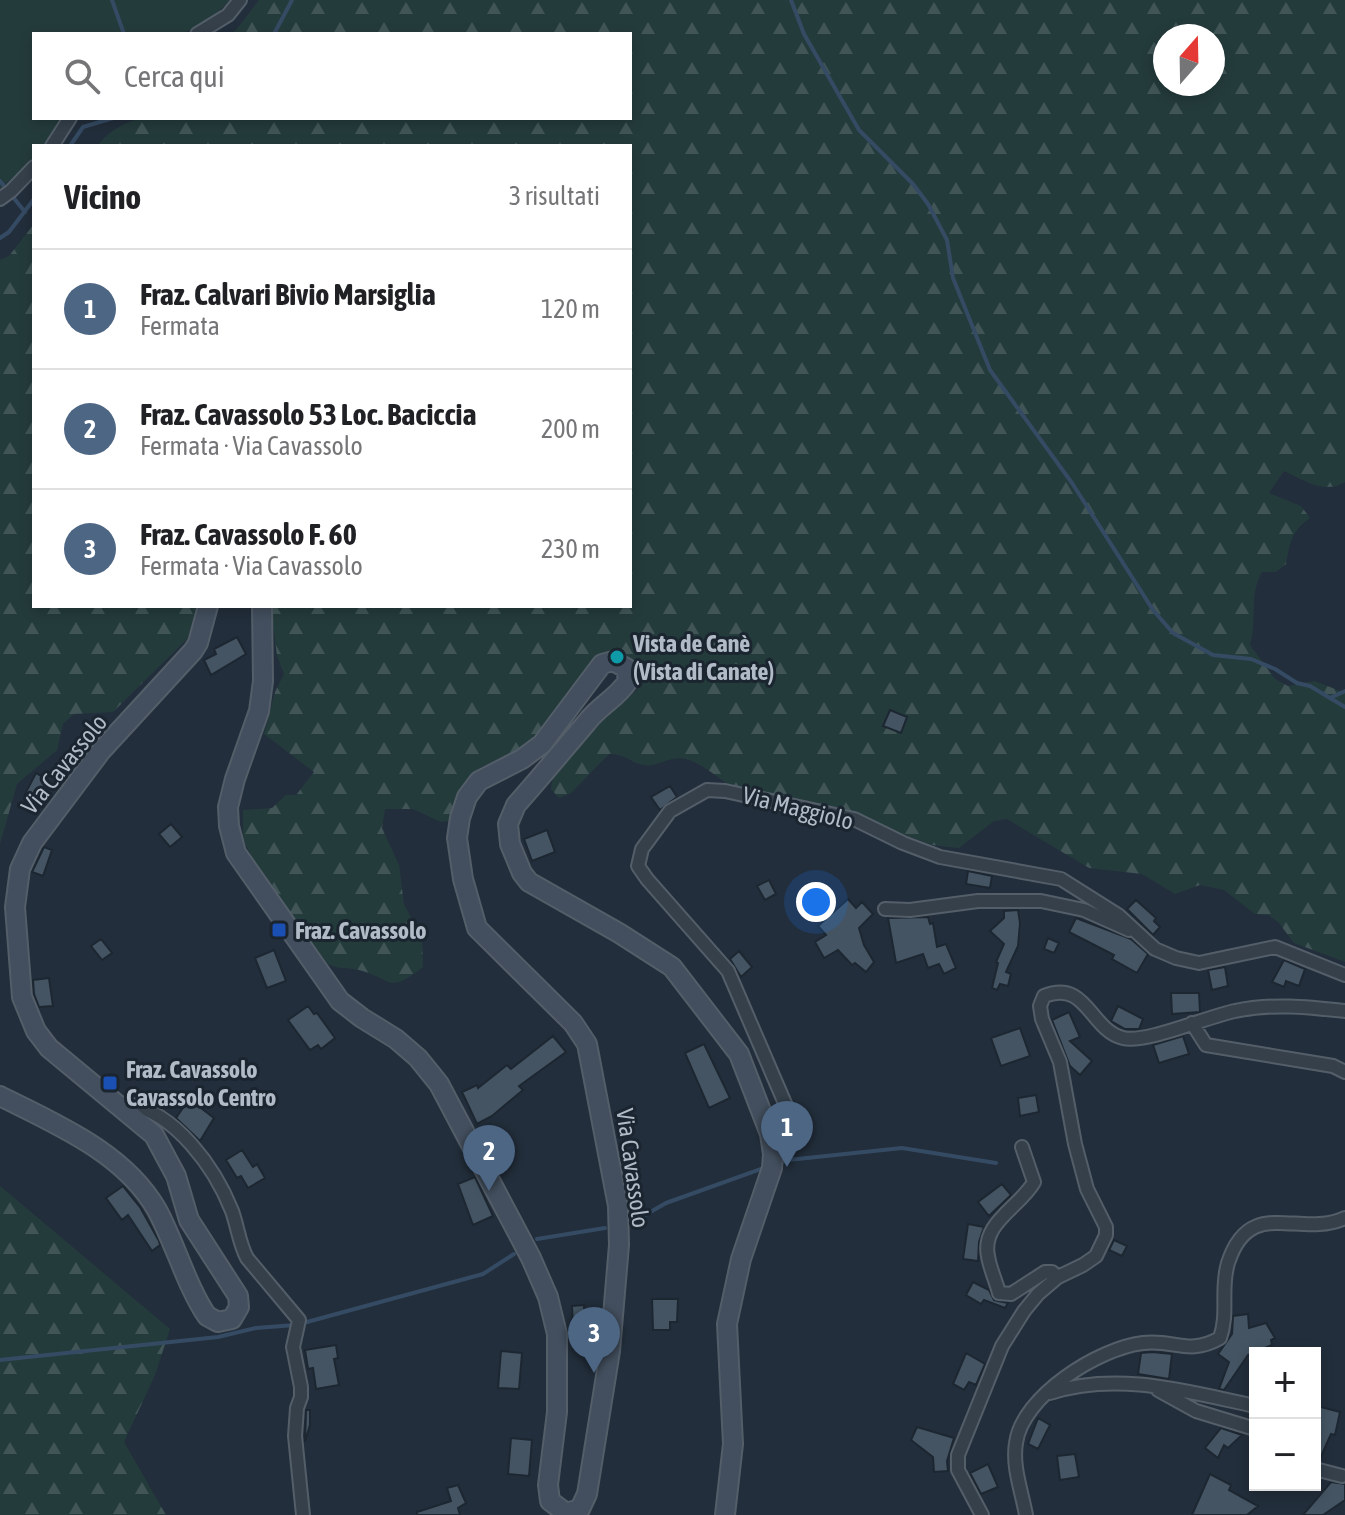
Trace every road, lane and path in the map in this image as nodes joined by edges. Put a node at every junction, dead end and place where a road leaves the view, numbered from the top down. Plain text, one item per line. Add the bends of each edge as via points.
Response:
1 (240, 0) edge
2 (200, 32) edge
3 (69, 120) edge
4 (53, 144) edge
5 (32, 169) edge
6 (0, 199) edge
7 (207, 608) edge
8 (262, 608) edge
9 (885, 909) dead end
10 (1135, 933) junction
11 (1345, 975) edge
12 (1345, 1011) edge
13 (1192, 1023) junction
14 (1345, 1072) edge
15 (0, 1096) edge
16 (122, 1107) junction
17 (1022, 1147) dead end
18 (772, 1159) junction
19 (1345, 1218) edge
20 (1058, 1277) junction
21 (1148, 1384) junction
22 (1043, 1395) junction
23 (1249, 1405) edge
24 (1249, 1427) edge
25 (1321, 1471) edge
26 (1342, 1476) dead end
27 (303, 1515) edge
28 (725, 1515) edge
29 (982, 1515) edge
30 (1026, 1515) edge

1 - 2 street via 228,15
3 - 4 street
5 - 6 street
7 - 16 main road, Via Cavassolo via 193,651 101,751 32,843 16,891 22,997 30,1021 49,1048
8 - 18 main road, Via Cavassolo via 263,681 259,711 230,800 232,843 340,1001 396,1039 439,1084 534,1263 557,1334 557,1412 548,1476 550,1501 560,1510 576,1512 587,1494 610,1351 618,1206 587,1044 573,1023 477,928 457,838 467,797 479,781 542,744 597,668 607,662 626,668 628,681 516,805 508,824 510,844 529,882 672,967 739,1054 770,1134
9 - 10 street via 1041,901 1084,910
10 - 11 street, Via Maggiolo via 1155,949 1199,963 1275,947
10 - 18 street, Via Maggiolo via 1118,915 1061,879 940,857 828,812 725,791 694,796 670,811 642,849 638,866 733,979 793,1122 791,1137
12 - 13 street via 1284,1005 1236,1010
13 - 14 street via 1206,1045
13 - 20 street via 1138,1040 1121,1038 1105,1029 1085,1003 1055,992 1044,996 1042,1019 1060,1062 1087,1189 1106,1227 1096,1256
15 - 16 main road, Via Cavassolo via 100,1152 134,1178 155,1208 207,1316 218,1322 232,1319 238,1296 189,1220 166,1153
16 - 27 street via 148,1109 199,1153 231,1209 247,1258 299,1320 293,1347 301,1387 295,1436
17 - 20 street via 1034,1182 991,1231 987,1254 999,1293 1011,1294 1045,1272
18 - 28 main road via 727,1324 733,1444
19 - 22 street via 1317,1224 1264,1223 1246,1231 1228,1264 1225,1326 1220,1338 1207,1346 1147,1342 1121,1347
20 - 29 street via 1024,1311 1002,1346 958,1455 958,1470
21 - 22 street via 1079,1385
21 - 23 street
21 - 24 street via 1196,1411
22 - 30 street via 1018,1428 1016,1442 1014,1457
25 - 26 street

